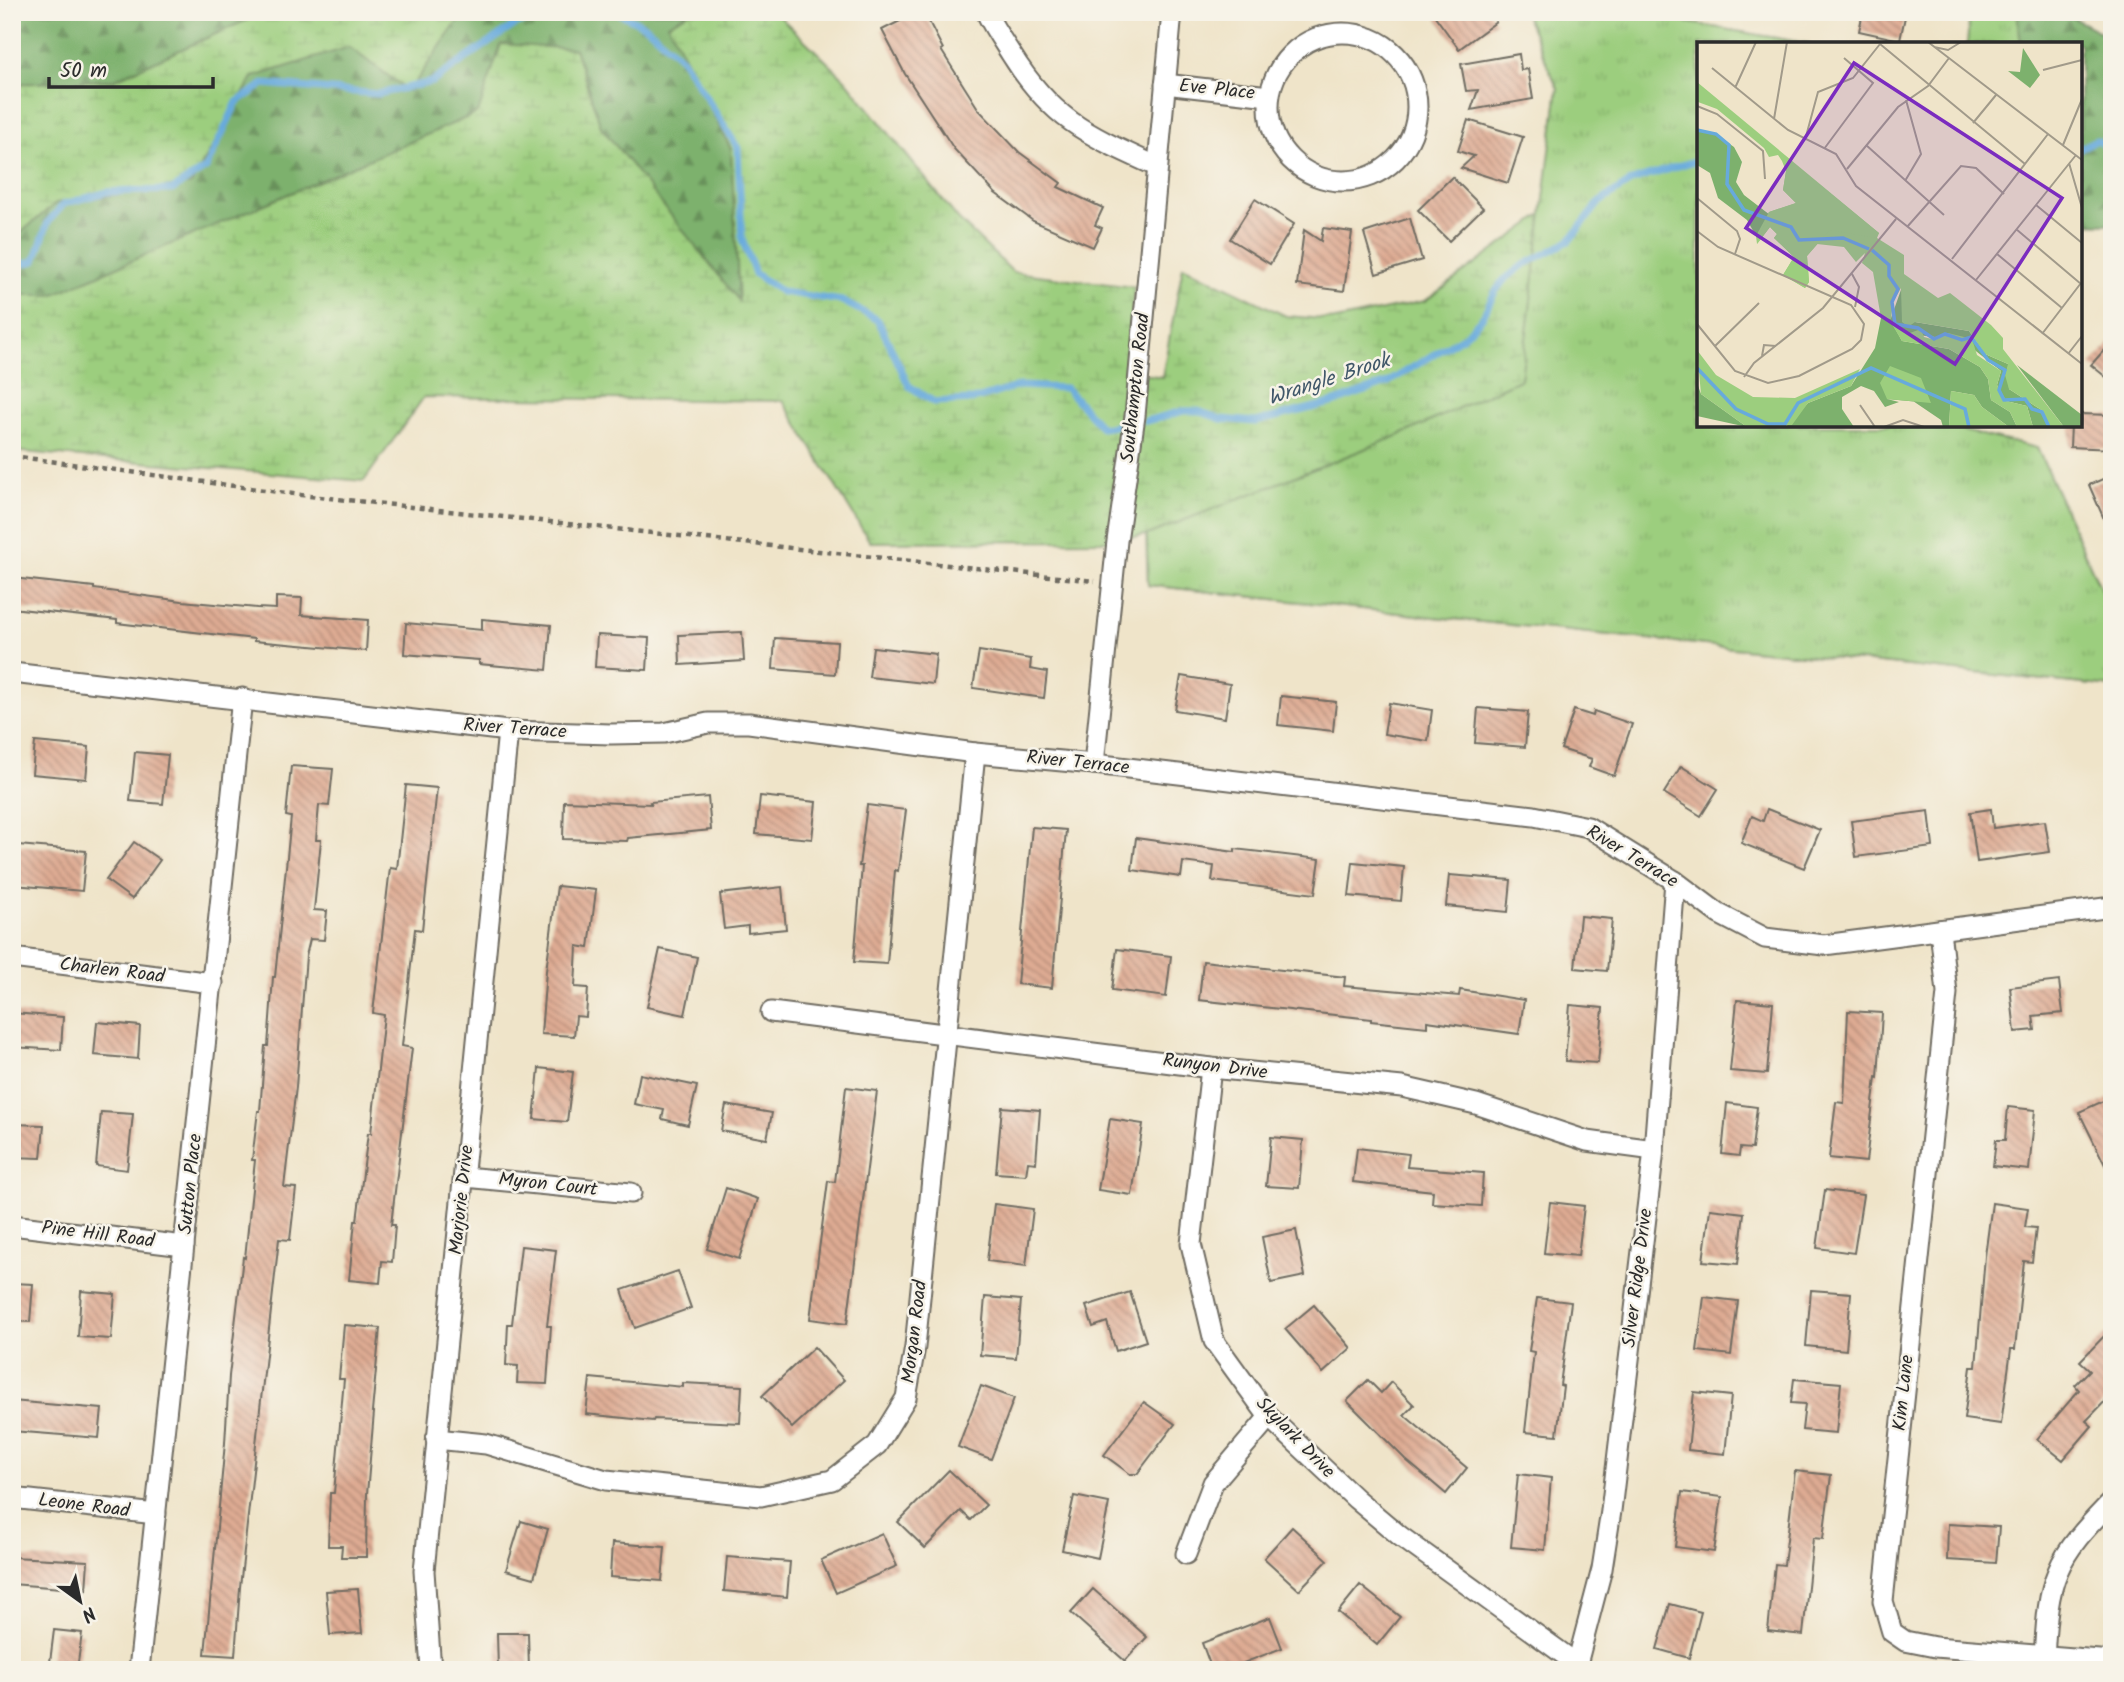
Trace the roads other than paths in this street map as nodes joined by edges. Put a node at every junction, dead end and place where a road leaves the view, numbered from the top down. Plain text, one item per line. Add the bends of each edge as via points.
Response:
1 (986, 12) edge
2 (1172, 12) edge
3 (1165, 84) junction
4 (1269, 96) junction
5 (1156, 166) junction
6 (12, 673) edge
7 (242, 698) junction
8 (508, 731) junction
9 (975, 753) junction
10 (1094, 764) junction
11 (1675, 881) junction
12 (2111, 910) edge
13 (1940, 930) junction
14 (12, 958) edge
15 (212, 983) junction
16 (771, 1012) dead end
17 (947, 1035) junction
18 (1211, 1068) junction
19 (1654, 1150) junction
20 (465, 1177) junction
21 (631, 1193) dead end
22 (12, 1225) edge
23 (184, 1246) junction
24 (1269, 1417) junction
25 (436, 1439) junction
26 (12, 1497) edge
27 (2112, 1501) edge
28 (156, 1514) junction
29 (1186, 1553) dead end
30 (2112, 1661) edge
31 (2044, 1662) edge
32 (1575, 1667) edge
33 (139, 1670) edge
34 (430, 1670) edge

1 - 5 street via 1044,100 1099,140
2 - 3 street, Southampton Road
3 - 4 street, Eve Place
3 - 5 street, Southampton Road
4 - 4 street, Eve Place via 1289,55 1307,41 1352,33 1393,51 1408,69 1418,113 1412,136 1399,156 1380,172 1358,180 1334,181 1311,175 1291,161 1269,120
5 - 10 street, Southampton Road via 1135,416
6 - 7 street, River Terrace
7 - 8 street, River Terrace
7 - 15 street, Sutton Place
8 - 9 street, River Terrace via 664,733 708,723 749,723
8 - 20 street, Marjorie Drive
9 - 10 street, River Terrace
9 - 17 street, Morgan Road
10 - 11 street, River Terrace via 1534,816 1588,827
11 - 13 street, River Terrace via 1719,914 1765,938 1825,945
11 - 19 street, Silver Ridge Drive
12 - 13 street, River Terrace
13 - 31 street, Kim Lane via 1947,993 1883,1601 1892,1632 1905,1641
14 - 15 street, Charlen Road
15 - 23 street, Sutton Place
16 - 17 street, Runyon Drive
17 - 18 street, Runyon Drive
17 - 25 street, Morgan Road via 915,1348 906,1398 877,1445 832,1480 761,1496 606,1479 486,1444
18 - 19 street, Runyon Drive via 1402,1087 1476,1104 1587,1141
18 - 24 street, Skylark Drive via 1191,1244 1214,1341
19 - 32 street, Silver Ridge Drive via 1602,1569
20 - 21 street, Myron Court
20 - 25 street, Marjorie Drive
22 - 23 street, Pine Hill Road
23 - 28 street, Sutton Place
24 - 29 street via 1213,1483
24 - 32 street, Skylark Drive via 1400,1536
25 - 34 street, Marjorie Drive via 424,1571
26 - 28 street, Leone Road
27 - 31 street via 2080,1536 2058,1571
28 - 33 street, Sutton Place
30 - 31 street, Kim Lane

